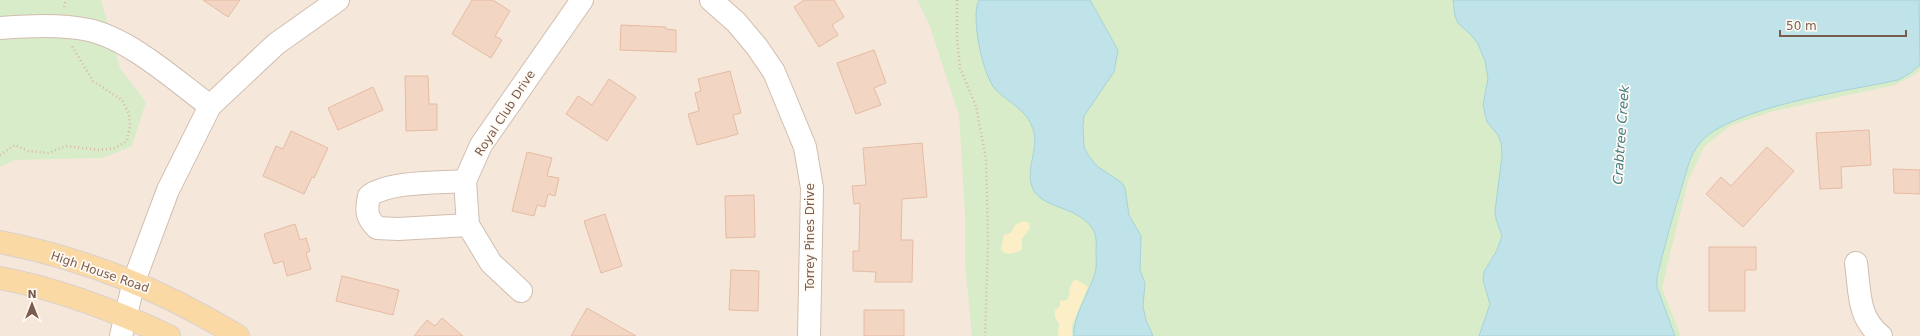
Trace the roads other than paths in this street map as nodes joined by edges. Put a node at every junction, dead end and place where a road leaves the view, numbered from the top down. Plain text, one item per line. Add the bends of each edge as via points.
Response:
1 (338, 0) edge
2 (582, 0) edge
3 (711, 0) edge
4 (0, 28) edge
5 (210, 106) junction
6 (465, 182) junction
7 (468, 225) junction
8 (0, 242) edge
9 (1856, 263) dead end
10 (0, 278) edge
11 (134, 281) junction
12 (521, 291) dead end
13 (123, 326) edge
14 (169, 336) edge
15 (238, 336) edge
16 (809, 336) edge
17 (1880, 336) edge

1 - 5 street via 276,44
2 - 6 street, Royal Club Drive via 481,145
3 - 16 street, Torrey Pines Drive via 736,22 774,72 805,147 812,188
4 - 5 street via 65,27 90,30 132,49
5 - 11 street via 168,190
6 - 7 street, Royal Club Drive
6 - 7 street via 398,186 377,190 369,196 367,207 369,220 377,228
7 - 12 street, Royal Club Drive via 491,263
8 - 11 main road, High House Road via 68,259
9 - 17 street via 1862,312
10 - 13 main road via 60,292 97,304
11 - 13 street
11 - 15 main road, High House Road via 165,295
13 - 14 main road

